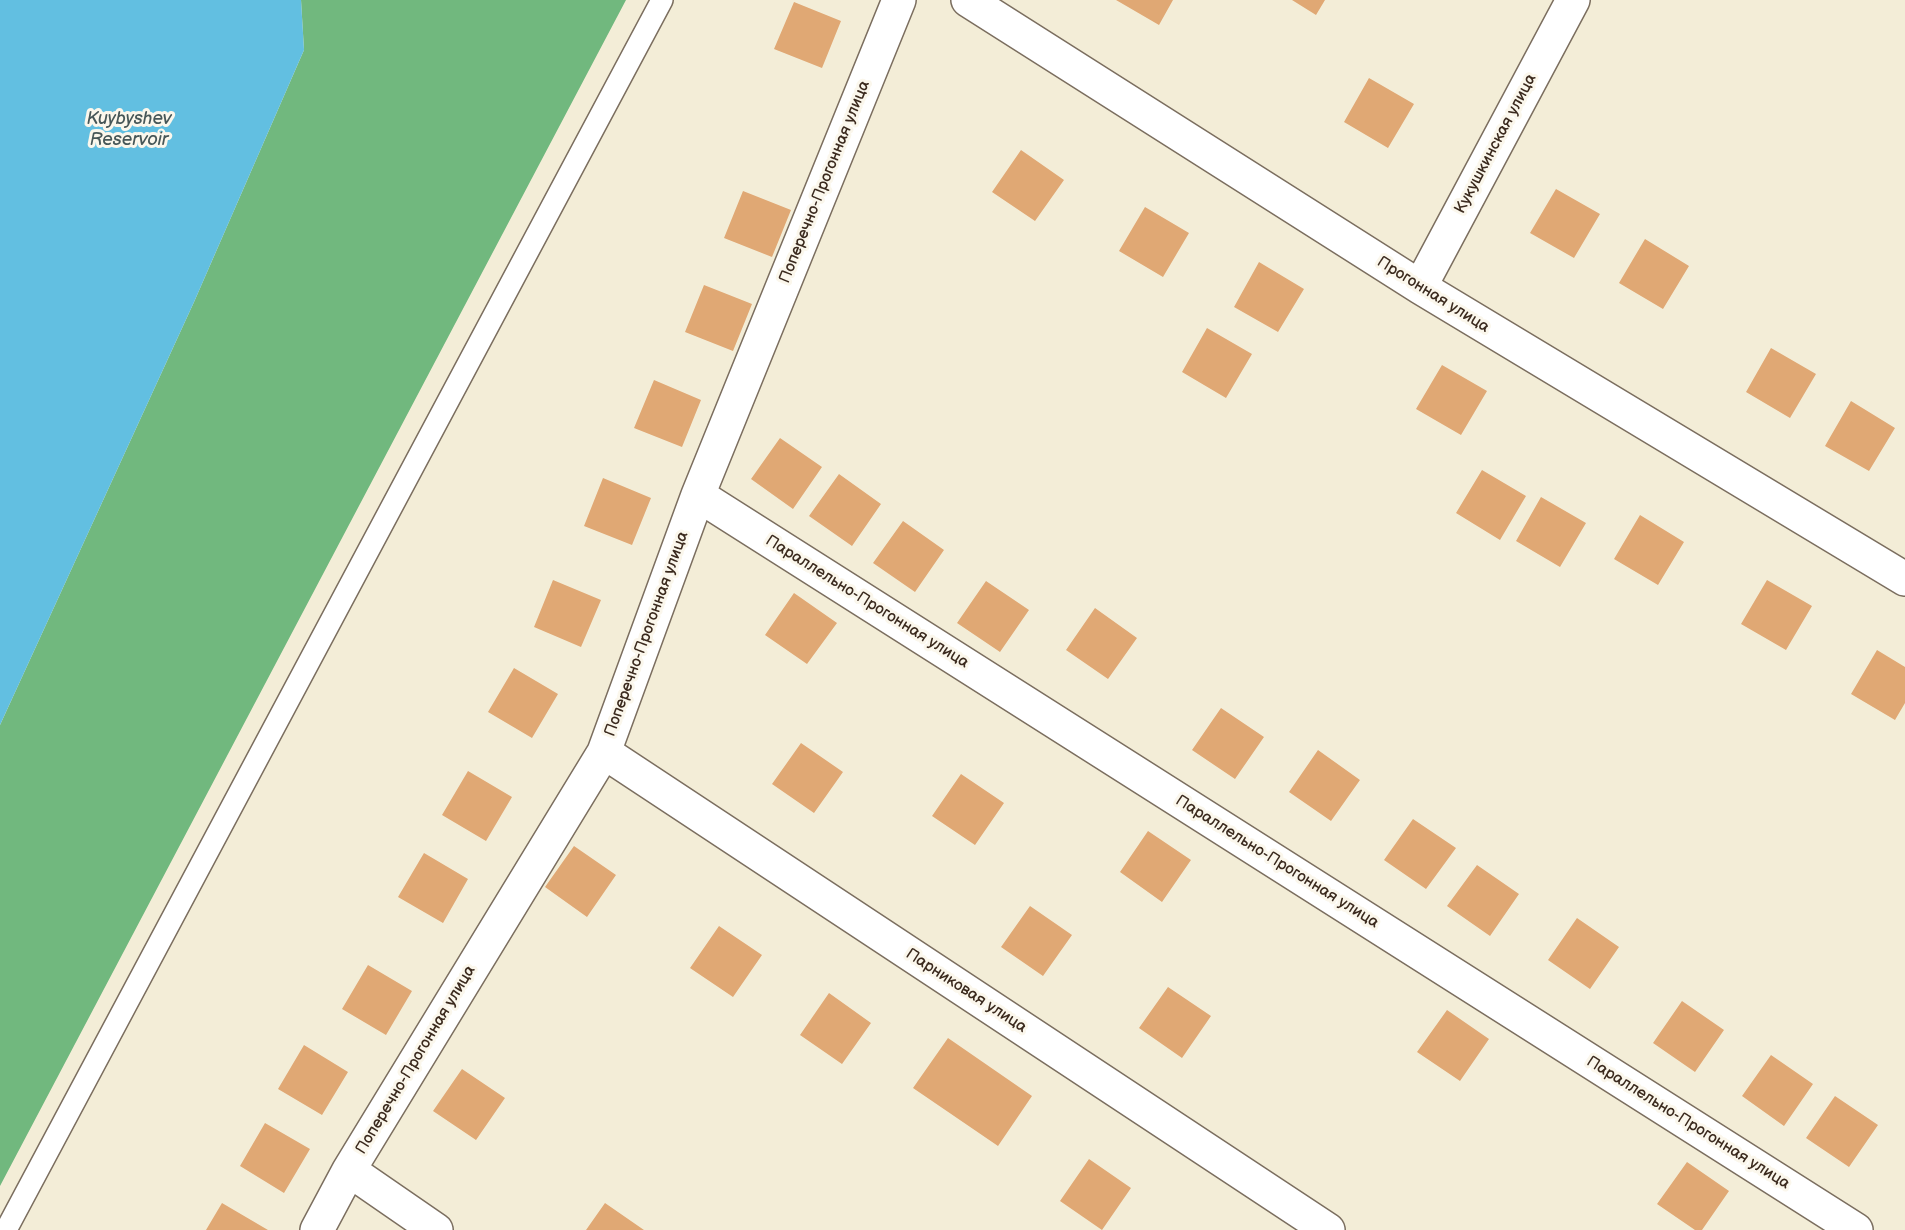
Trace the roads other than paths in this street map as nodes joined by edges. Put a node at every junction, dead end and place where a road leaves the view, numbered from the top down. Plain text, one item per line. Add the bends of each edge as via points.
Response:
1 (662, 0) edge
2 (899, 0) edge
3 (968, 0) edge
4 (1573, 0) edge
5 (1420, 287) junction
6 (698, 495) junction
7 (1905, 579) edge
8 (604, 752) junction
9 (350, 1170) junction
10 (6, 1230) edge
11 (317, 1230) edge
12 (436, 1230) edge
13 (1328, 1230) edge
14 (1856, 1230) edge

1 - 10 lane
2 - 6 street, Поперечно-Прогонная улица
3 - 5 street, Прогонная улица
4 - 5 street, Кукушкинская улица
5 - 7 street, Прогонная улица
6 - 8 street, Поперечно-Прогонная улица
6 - 14 street, Параллельно-Прогонная улица
8 - 9 street, Поперечно-Прогонная улица
8 - 13 street, Парниковая улица
9 - 11 street, Поперечно-Прогонная улица
9 - 12 street

